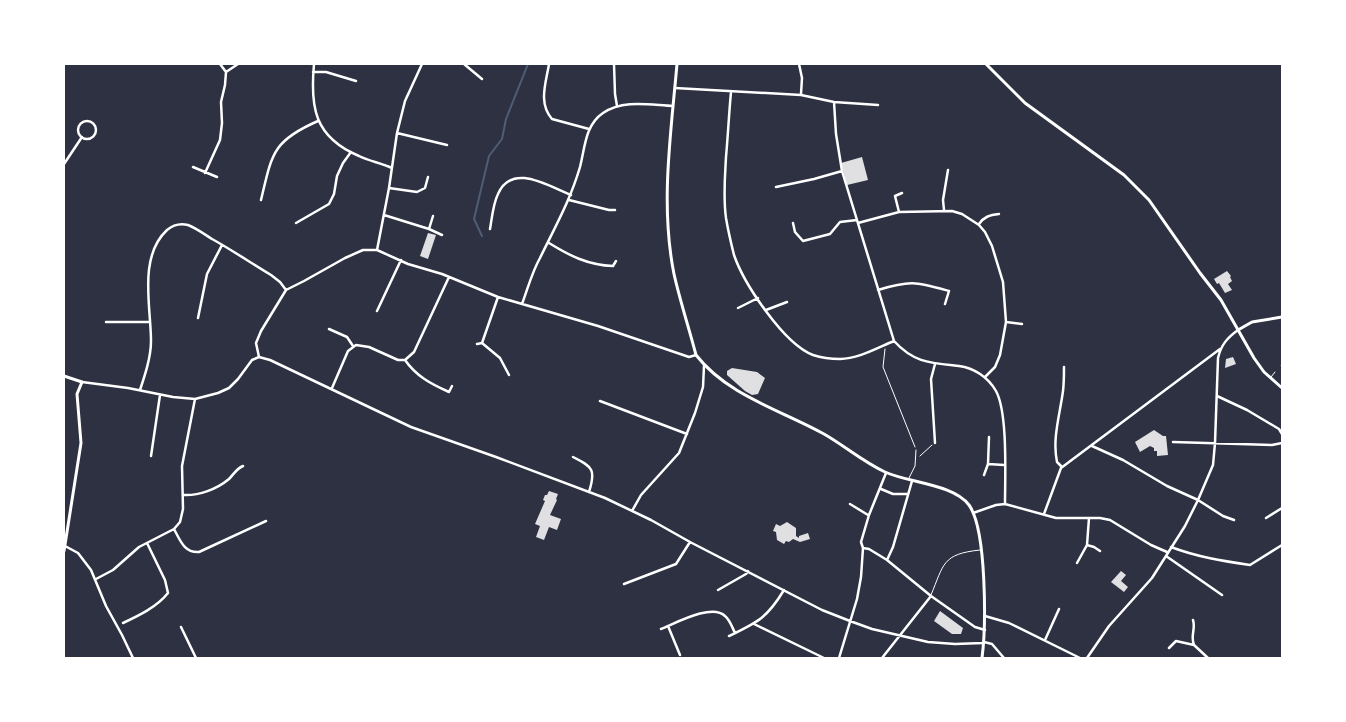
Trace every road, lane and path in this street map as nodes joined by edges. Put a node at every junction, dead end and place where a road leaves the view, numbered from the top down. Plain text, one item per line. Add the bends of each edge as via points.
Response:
1 (220, 64) edge
2 (238, 64) edge
3 (314, 64) edge
4 (422, 64) edge
5 (464, 64) edge
6 (549, 64) edge
7 (614, 64) edge
8 (677, 64) edge
9 (799, 64) edge
10 (986, 64) edge
11 (226, 72) junction
12 (313, 72) junction
13 (482, 79) dead end
14 (356, 81) dead end
15 (675, 88) junction
16 (731, 92) junction
17 (801, 95) junction
18 (834, 102) junction
19 (878, 105) dead end
20 (617, 106) junction
21 (673, 106) junction
22 (318, 121) junction
23 (589, 129) junction
24 (397, 133) junction
25 (82, 137) junction
26 (447, 145) dead end
27 (351, 152) junction
28 (64, 164) edge
29 (193, 167) dead end
30 (392, 168) junction
31 (948, 170) dead end
32 (842, 171) junction
33 (205, 172) junction
34 (217, 177) dead end
35 (428, 177) dead end
36 (776, 186) dead end
37 (390, 188) junction
38 (902, 193) dead end
39 (571, 195) junction
40 (261, 200) dead end
41 (569, 200) junction
42 (615, 210) dead end
43 (944, 210) junction
44 (899, 212) junction
45 (998, 214) dead end
46 (384, 215) junction
47 (433, 216) dead end
48 (857, 222) junction
49 (296, 223) dead end
50 (793, 223) dead end
51 (979, 225) junction
52 (429, 229) junction
53 (490, 229) dead end
54 (442, 235) dead end
55 (549, 243) junction
56 (222, 245) junction
57 (378, 250) junction
58 (401, 260) junction
59 (616, 261) dead end
60 (448, 277) junction
61 (286, 290) junction
62 (878, 290) junction
63 (498, 297) junction
64 (758, 298) junction
65 (787, 302) dead end
66 (522, 304) junction
67 (945, 304) dead end
68 (738, 308) dead end
69 (766, 310) junction
70 (377, 311) dead end
71 (1282, 317) edge
72 (198, 318) dead end
73 (106, 322) dead end
74 (150, 322) junction
75 (1006, 322) junction
76 (1022, 324) dead end
77 (329, 329) dead end
78 (1238, 330) junction
79 (894, 341) junction
80 (482, 343) junction
81 (476, 344) dead end
82 (886, 344) junction
83 (352, 346) junction
84 (1220, 349) junction
85 (696, 356) junction
86 (259, 357) junction
87 (405, 360) junction
88 (935, 364) junction
89 (704, 366) junction
90 (1064, 367) dead end
91 (1275, 372) dead end
92 (509, 375) dead end
93 (64, 376) edge
94 (985, 377) junction
95 (1270, 378) junction
96 (82, 382) junction
97 (452, 386) dead end
98 (332, 388) junction
99 (1282, 388) edge
100 (140, 390) junction
101 (160, 395) junction
102 (1217, 396) junction
103 (195, 399) junction
104 (600, 401) dead end
105 (687, 434) junction
106 (1282, 434) edge
107 (989, 437) dead end
108 (1173, 442) dead end
109 (934, 443) joint
110 (1282, 443) edge
111 (1215, 444) junction
112 (1092, 446) junction
113 (916, 450) joint
114 (151, 456) dead end
115 (573, 457) dead end
116 (916, 459) junction
117 (988, 464) junction
118 (1004, 465) junction
119 (243, 466) dead end
120 (1062, 467) junction
121 (886, 472) junction
122 (984, 474) dead end
123 (910, 480) junction
124 (881, 489) junction
125 (589, 492) junction
126 (909, 494) junction
127 (184, 495) junction
128 (1198, 500) junction
129 (850, 504) dead end
130 (1005, 504) junction
131 (1282, 508) edge
132 (632, 512) junction
133 (973, 513) junction
134 (1044, 514) junction
135 (869, 515) junction
136 (1089, 518) junction
137 (1266, 518) dead end
138 (1234, 520) dead end
139 (266, 521) dead end
140 (174, 529) junction
141 (690, 542) junction
142 (147, 543) junction
143 (1087, 545) junction
144 (1282, 545) edge
145 (65, 546) junction
146 (1171, 547) junction
147 (863, 548) junction
148 (981, 550) junction
149 (64, 551) edge
150 (1100, 551) dead end
151 (1168, 552) junction
152 (1166, 556) junction
153 (887, 560) junction
154 (1077, 563) dead end
155 (748, 571) junction
156 (96, 580) junction
157 (624, 584) dead end
158 (718, 590) dead end
159 (784, 590) junction
160 (1222, 595) dead end
161 (930, 596) junction
162 (1059, 609) dead end
163 (985, 616) junction
164 (1193, 620) dead end
165 (850, 621) junction
166 (123, 623) dead end
167 (754, 624) junction
168 (668, 626) junction
169 (181, 627) dead end
170 (661, 629) dead end
171 (985, 630) junction
172 (735, 633) junction
173 (729, 636) dead end
174 (901, 636) junction
175 (1045, 640) junction
176 (984, 643) junction
177 (1194, 644) junction
178 (1169, 648) dead end
179 (680, 655) dead end
180 (133, 658) edge
181 (195, 658) edge
182 (824, 658) edge
183 (839, 658) edge
184 (882, 658) edge
185 (982, 658) edge
186 (1004, 658) edge
187 (1080, 658) edge
188 (1087, 658) edge
189 (1208, 658) edge

1 - 11 street
2 - 11 street
3 - 12 street
4 - 24 street via 405,101
5 - 13 street
6 - 23 street via 543,97 548,114 552,119
7 - 20 street
8 - 15 street
9 - 17 street
10 - 78 street via 1025,103 1124,175 1149,200 1221,300
11 - 33 street via 220,140
12 - 14 street via 326,72
12 - 22 street via 311,88
15 - 16 street
15 - 21 street
16 - 17 street
16 - 64 street via 724,189 726,216 734,255
17 - 18 street
18 - 19 street
18 - 32 street
20 - 21 street
20 - 23 street via 602,114
21 - 85 street via 667,194 669,235 674,273
22 - 27 street via 326,134
22 - 40 street via 282,142 269,168
23 - 39 street
24 - 26 street
24 - 30 street
25 - 25 street via 78,127 82,122 91,121 97,130 94,136 89,139
25 - 28 street
27 - 30 street
27 - 49 street via 337,176 329,204
29 - 33 street
30 - 37 street
31 - 43 street
32 - 36 street
32 - 48 street
33 - 34 street
35 - 37 street via 425,188 417,192
37 - 46 street
38 - 44 street via 895,196
39 - 41 street
39 - 53 street via 530,178 513,178 502,186
41 - 42 street
41 - 55 street
43 - 44 street
43 - 51 street via 962,214
44 - 48 street
45 - 51 street via 983,218
46 - 52 street
46 - 57 street
47 - 52 street
48 - 50 street via 840,222 830,234 803,241 795,232
48 - 62 street
51 - 75 street via 992,246 1003,282
52 - 54 street
55 - 59 street via 586,263 614,266
55 - 66 street via 540,257
56 - 61 street via 271,275
56 - 72 street via 207,274
56 - 74 street via 188,225 176,225 164,233 150,262 147,281
57 - 58 street
57 - 61 street via 363,250
58 - 60 street
58 - 70 street
60 - 63 street
60 - 87 street via 414,352
61 - 86 street via 256,343
62 - 67 street via 907,282 920,283 949,291
62 - 79 street
63 - 66 street
63 - 80 street
64 - 68 street
64 - 69 street
65 - 69 street
66 - 85 street via 689,357
69 - 82 street via 798,346 813,354 841,359
71 - 78 street via 1252,322
73 - 74 street
74 - 100 street via 151,343
75 - 76 street
75 - 94 street via 1000,355 995,367
77 - 83 street via 347,337
78 - 84 street
78 - 95 street
79 - 82 street
79 - 88 street via 914,357
80 - 81 street
80 - 92 street via 500,358
82 - 113 path via 884,367
83 - 87 street via 360,344 388,357
83 - 98 street
84 - 102 street
84 - 112 street
85 - 89 street
86 - 98 street
86 - 103 street via 252,360 229,388
87 - 97 street via 419,376 435,386 449,392
88 - 94 street via 970,369
88 - 109 street via 931,380
89 - 105 street via 703,387
89 - 121 street via 739,392 824,434
90 - 120 street via 1055,456
91 - 95 lane
93 - 96 street
94 - 118 street via 1000,404
95 - 99 street
96 - 100 street
96 - 145 street via 76,394 81,443
98 - 125 street via 411,427
100 - 101 street
101 - 103 street
101 - 114 street
102 - 106 street via 1247,410
102 - 111 street
103 - 127 street via 182,466
104 - 105 street
105 - 132 street via 679,453 641,494
107 - 117 street
108 - 111 street
109 - 116 path
110 - 111 street
111 - 128 street via 1213,465
112 - 120 street
112 - 128 street
113 - 116 lane
115 - 125 street via 592,469
116 - 123 lane
117 - 118 street
117 - 122 street
118 - 130 street
119 - 127 street via 220,485 202,493
120 - 134 street
121 - 123 street
121 - 124 street
123 - 126 street
123 - 133 street via 956,495
124 - 126 street via 893,494
124 - 135 street
125 - 132 street
126 - 153 street via 894,547
127 - 140 street via 182,516
128 - 138 street
128 - 146 street
129 - 135 street
130 - 133 street
130 - 134 street
131 - 137 street
132 - 141 street
133 - 148 street
134 - 136 street via 1056,518
135 - 147 street via 861,542
136 - 143 street
136 - 151 street via 1110,520
139 - 140 street via 198,552 185,548
140 - 142 street
141 - 155 street
141 - 157 street via 676,564
142 - 156 street
142 - 166 street via 168,593 154,606
143 - 150 street
143 - 154 street
144 - 146 street via 1250,565 1186,553
145 - 149 street
145 - 156 street via 86,561
146 - 151 street
147 - 153 street
147 - 165 street via 861,578
148 - 161 lane via 952,556
148 - 163 street
151 - 152 street
152 - 160 street
152 - 188 street
153 - 161 street
155 - 158 street
155 - 159 street
156 - 180 street
159 - 165 street
159 - 167 street via 770,612
161 - 171 street via 975,627
161 - 174 street
162 - 175 street
163 - 171 street
163 - 175 street
164 - 177 street
165 - 174 street
165 - 183 street
167 - 172 street
167 - 182 street
168 - 170 street
168 - 172 street via 715,611 726,616
168 - 179 street
169 - 181 street
171 - 176 street
172 - 173 street
174 - 176 street via 938,642
174 - 184 street
175 - 187 street
176 - 185 street
176 - 186 street via 992,644
177 - 178 street via 1176,641
177 - 189 street

